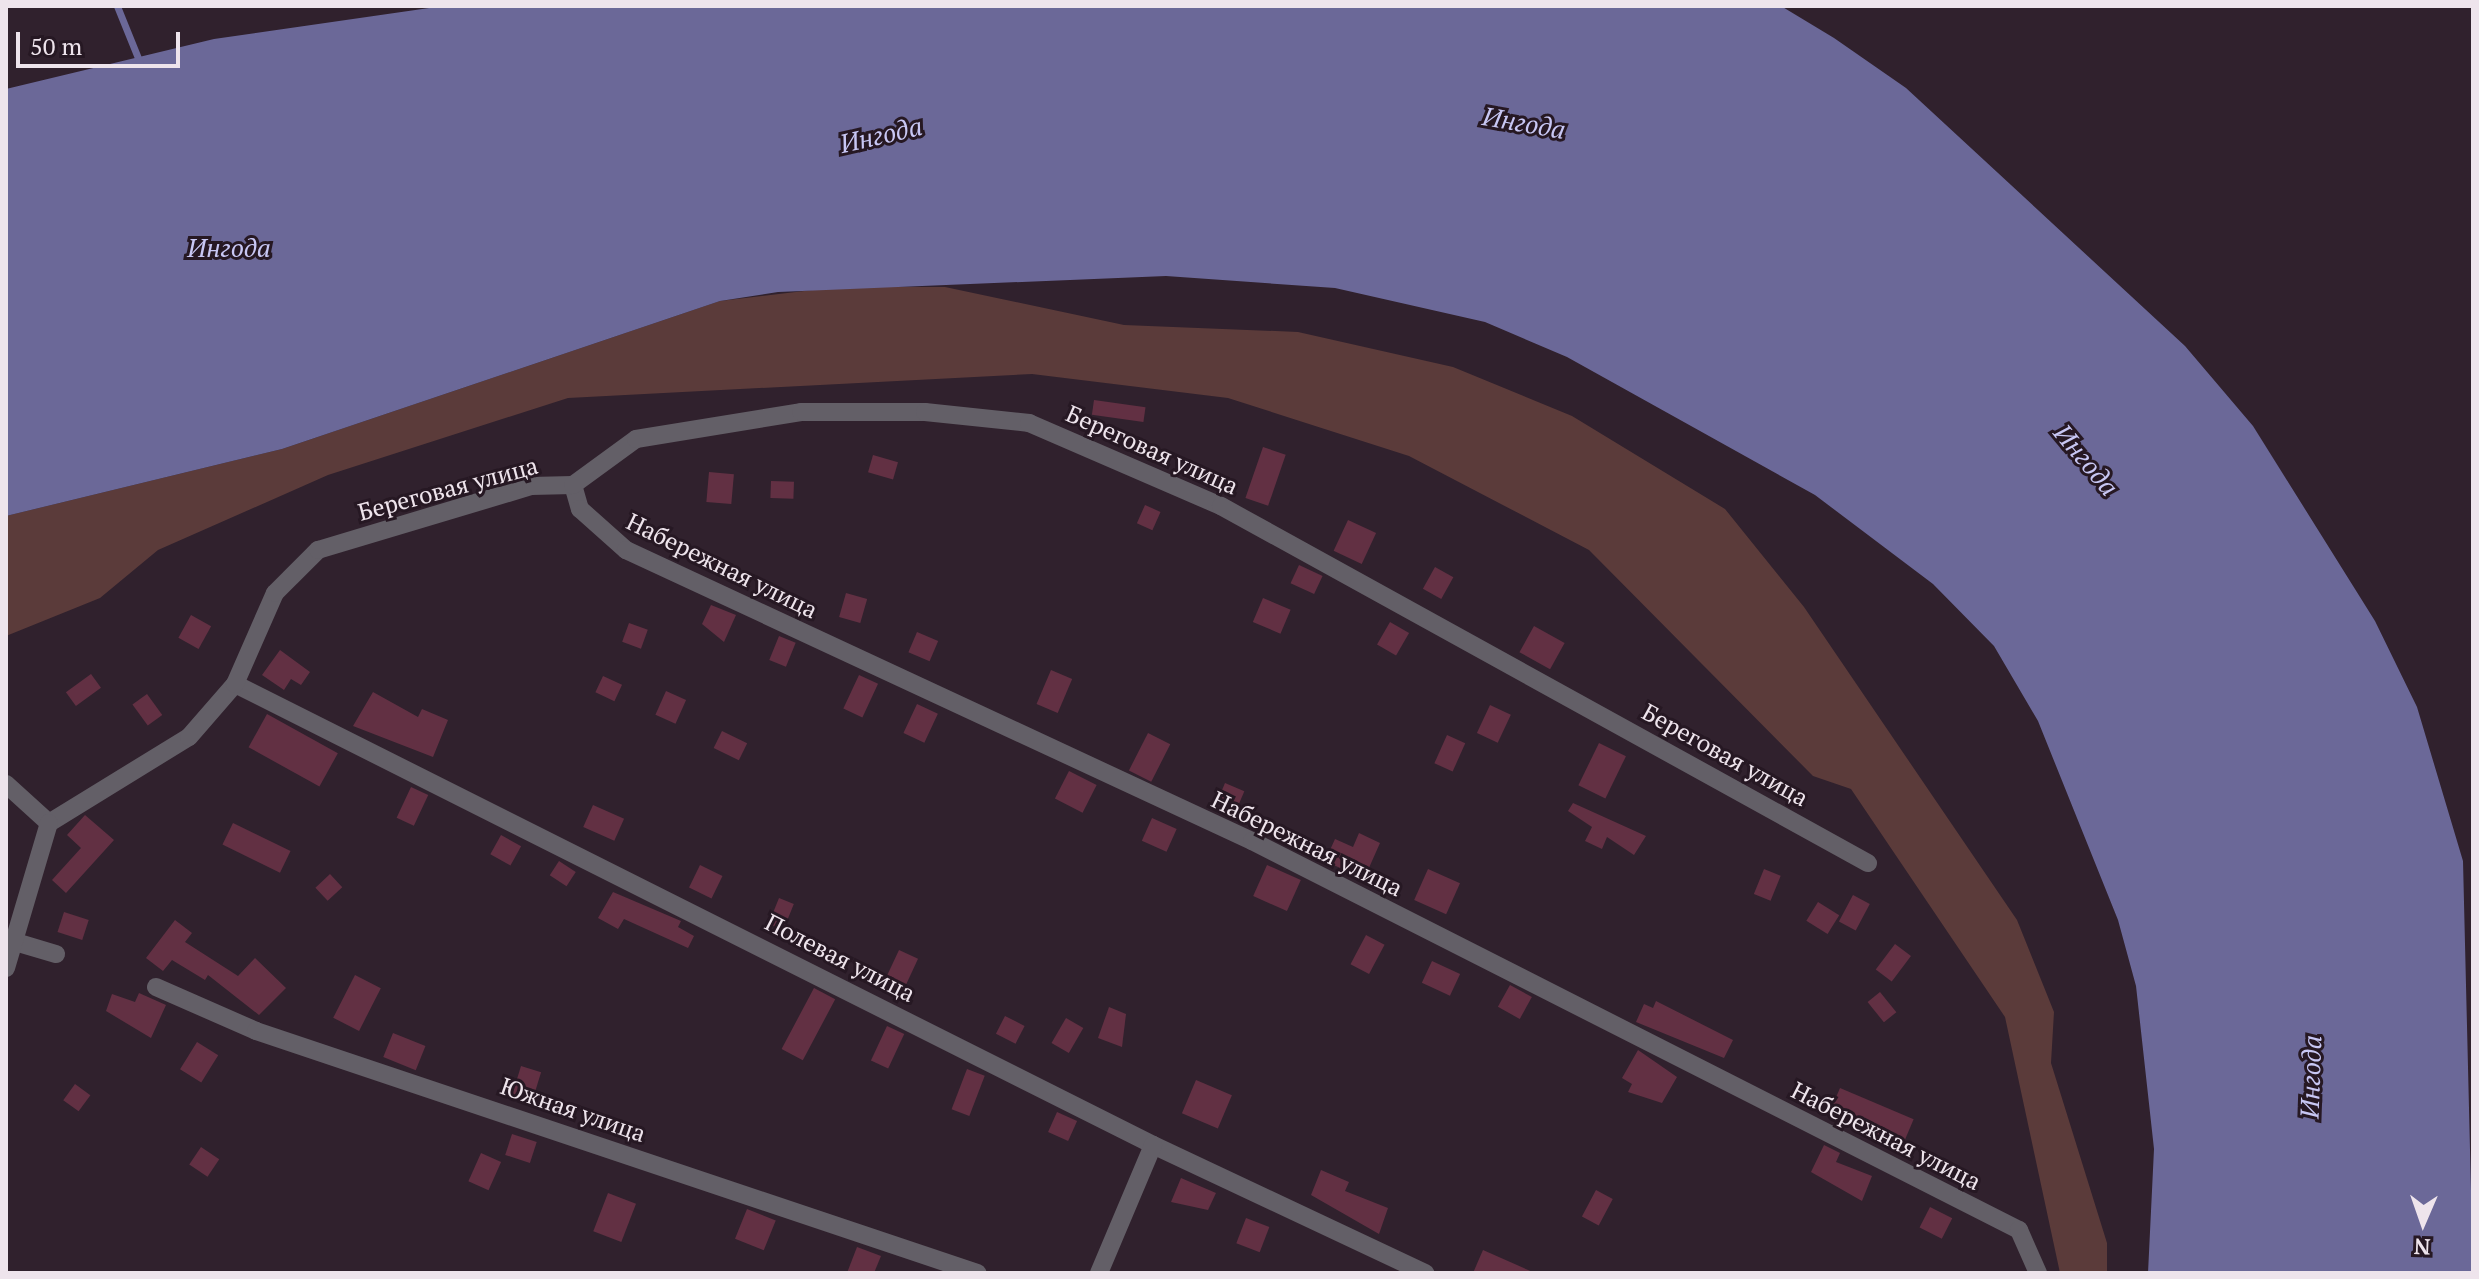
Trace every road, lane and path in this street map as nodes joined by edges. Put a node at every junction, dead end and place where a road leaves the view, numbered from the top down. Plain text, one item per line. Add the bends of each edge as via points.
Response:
1 (573, 485) junction
2 (235, 684) junction
3 (6, 784) edge
4 (49, 823) junction
5 (1868, 863) dead end
6 (12, 941) junction
7 (56, 954) dead end
8 (6, 968) edge
9 (156, 987) dead end
10 (1153, 1145) junction
11 (977, 1273) edge
12 (1099, 1273) edge
13 (1425, 1273) edge
14 (2038, 1273) edge

1 - 2 street, Береговая улица via 531,486 318,550 275,593
1 - 5 street, Береговая улица via 636,439 801,412 925,412 1029,423 1074,438 1312,553
1 - 14 street, Набережная улица via 580,509 626,550 1252,841 2019,1230 2031,1245
2 - 4 street, Береговая улица via 189,737
2 - 10 street, Полевая улица
3 - 4 street
4 - 6 street
6 - 7 street
6 - 8 street
9 - 11 street, Южная улица via 256,1031
10 - 12 street
10 - 13 street, Полевая улица

